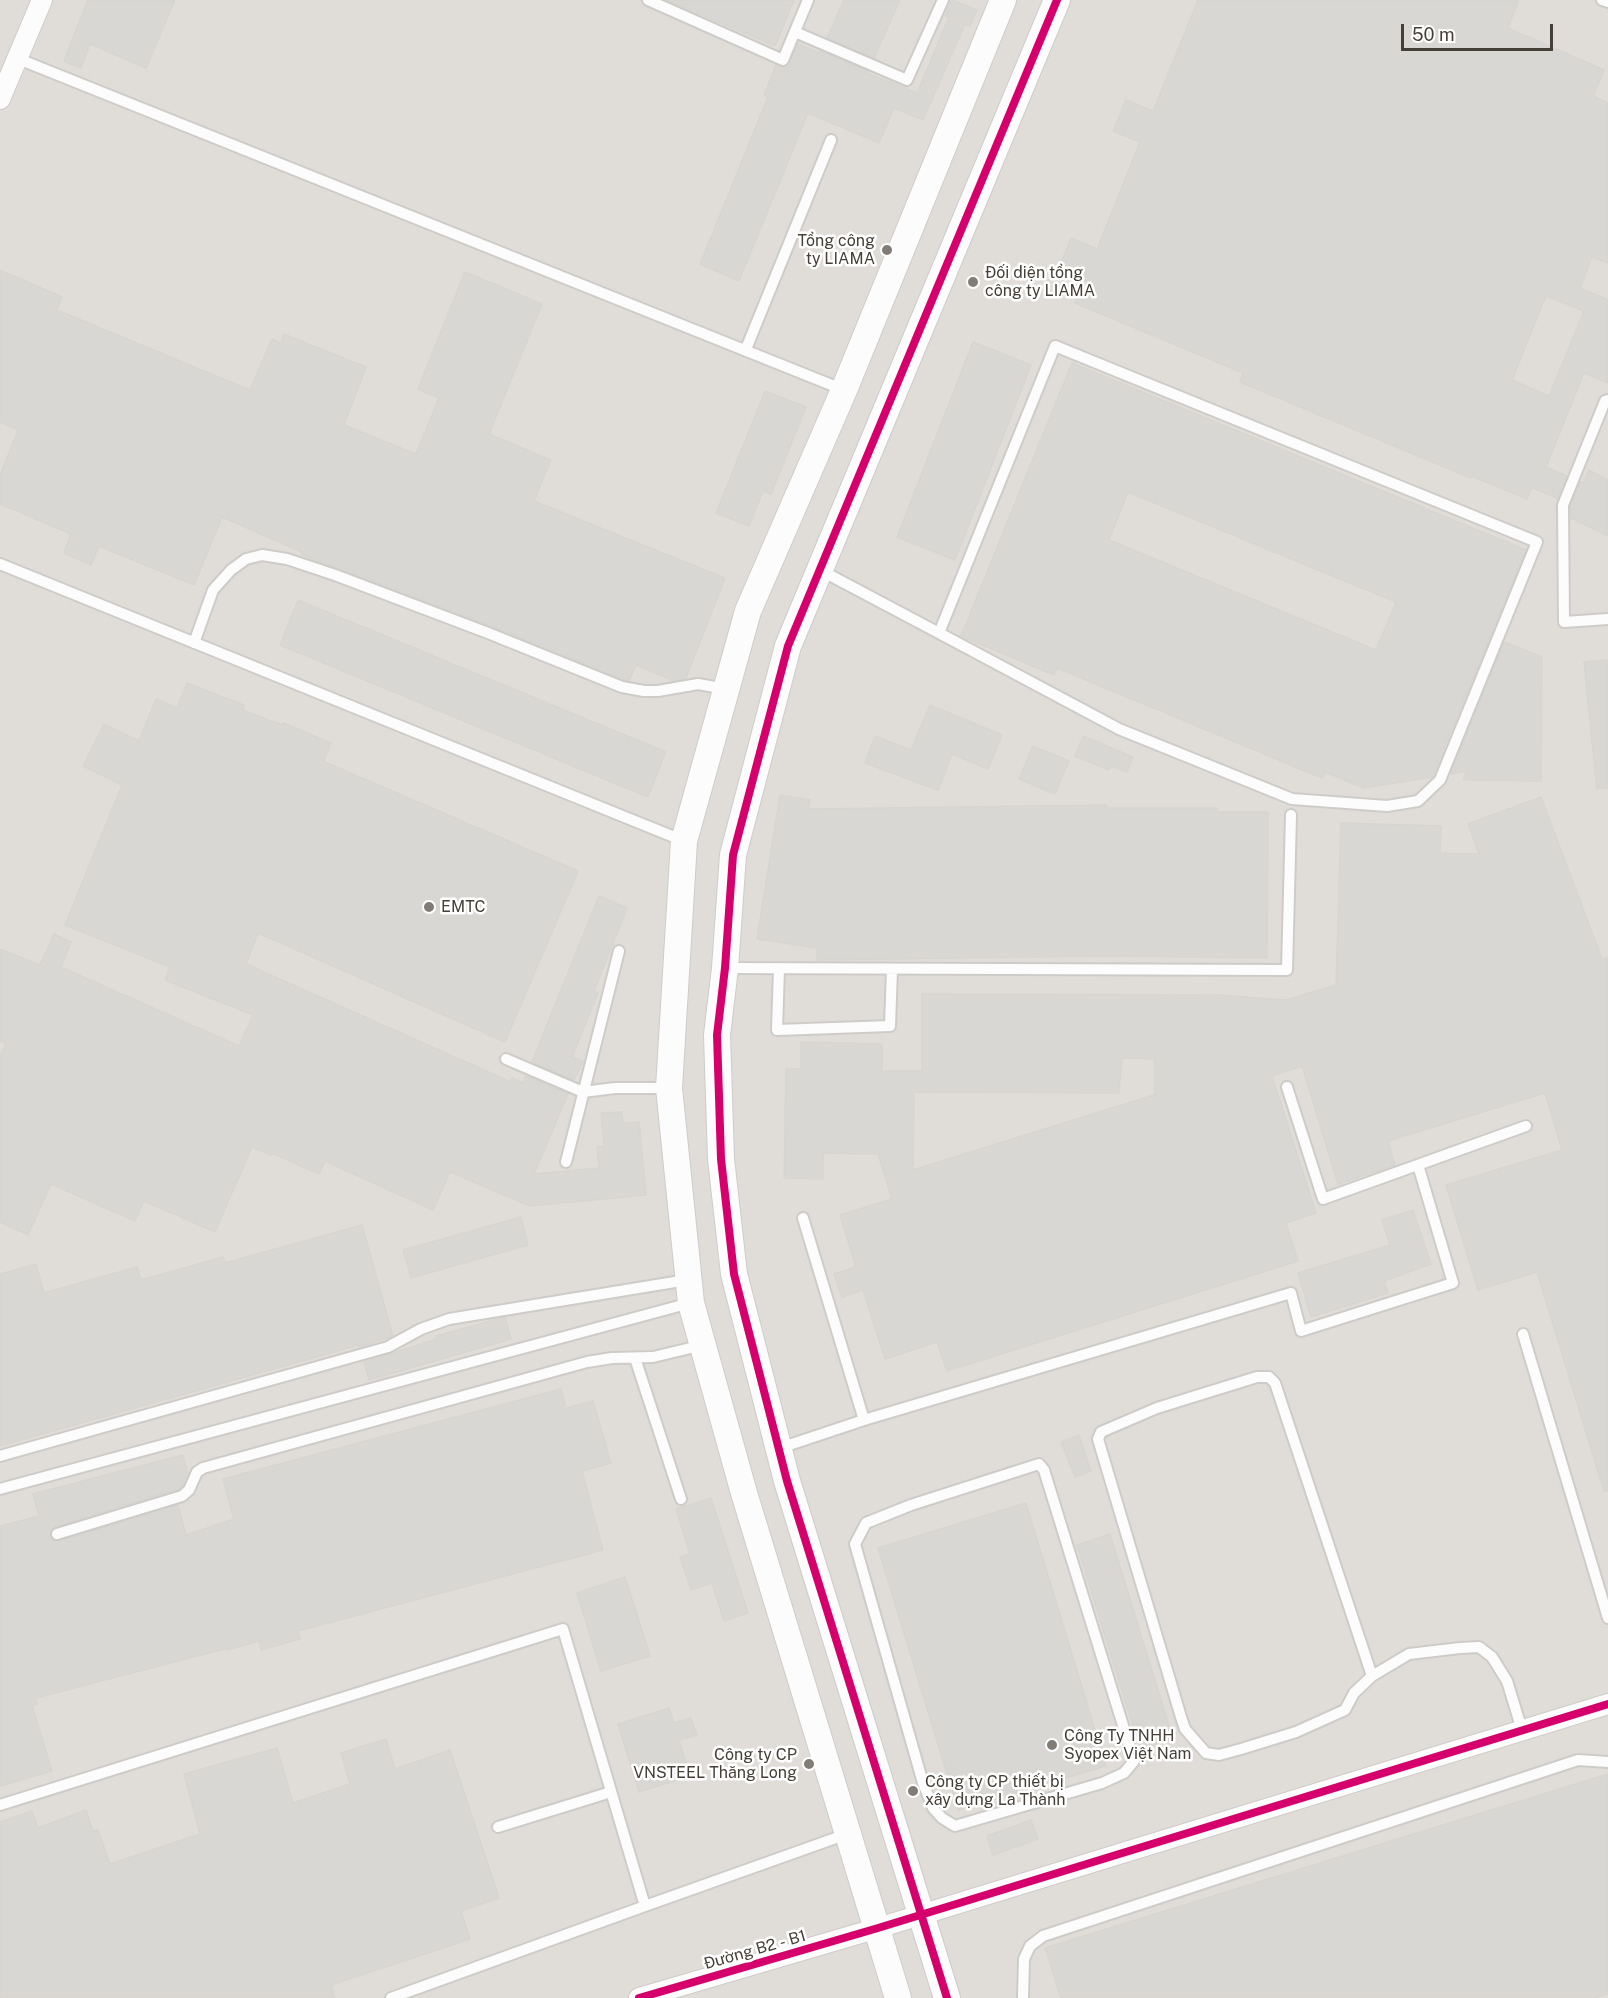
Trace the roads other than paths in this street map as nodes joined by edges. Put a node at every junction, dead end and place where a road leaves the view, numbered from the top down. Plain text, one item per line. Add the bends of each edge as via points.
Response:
1 (42, 0) edge
2 (648, 0) edge
3 (808, 0) edge
4 (943, 0) edge
5 (1003, 0) edge
6 (1057, 0) edge
7 (1602, 0) edge
8 (1608, 3) edge
9 (795, 32) junction
10 (16, 58) junction
11 (0, 99) edge
12 (831, 140) dead end
13 (746, 349) junction
14 (844, 390) junction
15 (1608, 400) edge
16 (0, 564) edge
17 (820, 570) junction
18 (1608, 619) edge
19 (939, 633) junction
20 (194, 643) junction
21 (726, 689) junction
22 (1290, 815) dead end
23 (684, 841) junction
24 (620, 951) dead end
25 (725, 968) junction
26 (779, 968) junction
27 (892, 969) junction
28 (506, 1059) dead end
29 (1287, 1087) dead end
30 (669, 1088) junction
31 (583, 1092) junction
32 (1526, 1126) dead end
33 (566, 1161) dead end
34 (1418, 1165) junction
35 (802, 1218) dead end
36 (689, 1292) junction
37 (1523, 1334) dead end
38 (703, 1344) junction
39 (634, 1358) junction
40 (864, 1420) junction
41 (780, 1448) junction
42 (0, 1456) edge
43 (0, 1489) edge
44 (681, 1499) dead end
45 (866, 1523) joint
46 (57, 1534) dead end
47 (1608, 1618) edge
48 (1372, 1676) junction
49 (1608, 1704) edge
50 (1522, 1730) junction
51 (1608, 1762) edge
52 (612, 1792) junction
53 (0, 1805) edge
54 (498, 1827) dead end
55 (847, 1834) junction
56 (645, 1906) junction
57 (921, 1913) junction
58 (878, 1928) junction
59 (391, 1998) edge
60 (639, 1998) edge
61 (898, 1998) edge
62 (947, 1998) edge
63 (1023, 1998) edge

1 - 10 street
2 - 9 lane via 783,60
3 - 9 lane
4 - 9 lane via 908,80
5 - 14 street
6 - 17 street
7 - 8 lane
10 - 11 street
10 - 13 lane
12 - 13 lane
13 - 14 lane
14 - 21 street via 748,611
15 - 18 lane via 1563,505 1564,622
16 - 20 lane
17 - 19 lane
17 - 25 street via 788,645 733,855
19 - 19 lane via 1055,346 1537,542 1440,780 1418,801 1388,806 1292,799 1119,729
20 - 21 lane via 213,590 246,559 262,555 288,559 335,575 622,687 658,691 698,684
20 - 23 lane
21 - 23 street
22 - 27 lane via 1287,970
23 - 30 street
24 - 31 lane
25 - 26 lane
25 - 41 street via 717,1035 721,1159 732,1263
26 - 27 lane
26 - 27 lane via 777,1030 890,1026
28 - 31 lane
29 - 34 lane via 1323,1199
30 - 31 lane
30 - 36 street
31 - 33 lane
32 - 34 lane
34 - 40 lane via 1453,1283 1300,1331 1291,1293
35 - 40 lane
36 - 38 street
36 - 42 lane via 449,1319 388,1347
36 - 43 lane
37 - 47 lane
38 - 39 lane
38 - 55 street
39 - 44 lane
39 - 46 lane via 587,1362 203,1468 182,1496
40 - 41 lane
41 - 57 street via 790,1493
45 - 45 lane via 1039,1464 1134,1761 1124,1773 1102,1784 955,1827 942,1818 933,1808 923,1783 855,1544
48 - 48 lane via 1275,1383 1269,1377 1257,1377 1157,1408 1101,1432 1098,1439 1181,1717 1185,1729 1206,1753 1219,1755 1267,1742 1345,1710 1354,1693
48 - 50 lane via 1409,1654 1479,1647 1492,1657 1508,1681
49 - 50 street, Đường B2 - B1
50 - 57 street, Đường B2 - B1
51 - 63 lane via 1578,1760 1043,1936 1030,1946 1024,1959
52 - 53 lane via 563,1629
52 - 54 lane
52 - 56 lane
55 - 56 lane
55 - 58 street
56 - 59 lane
57 - 58 street, Đường B2 - B1
57 - 62 street
58 - 60 street, Đường B2 - B1
58 - 61 street

